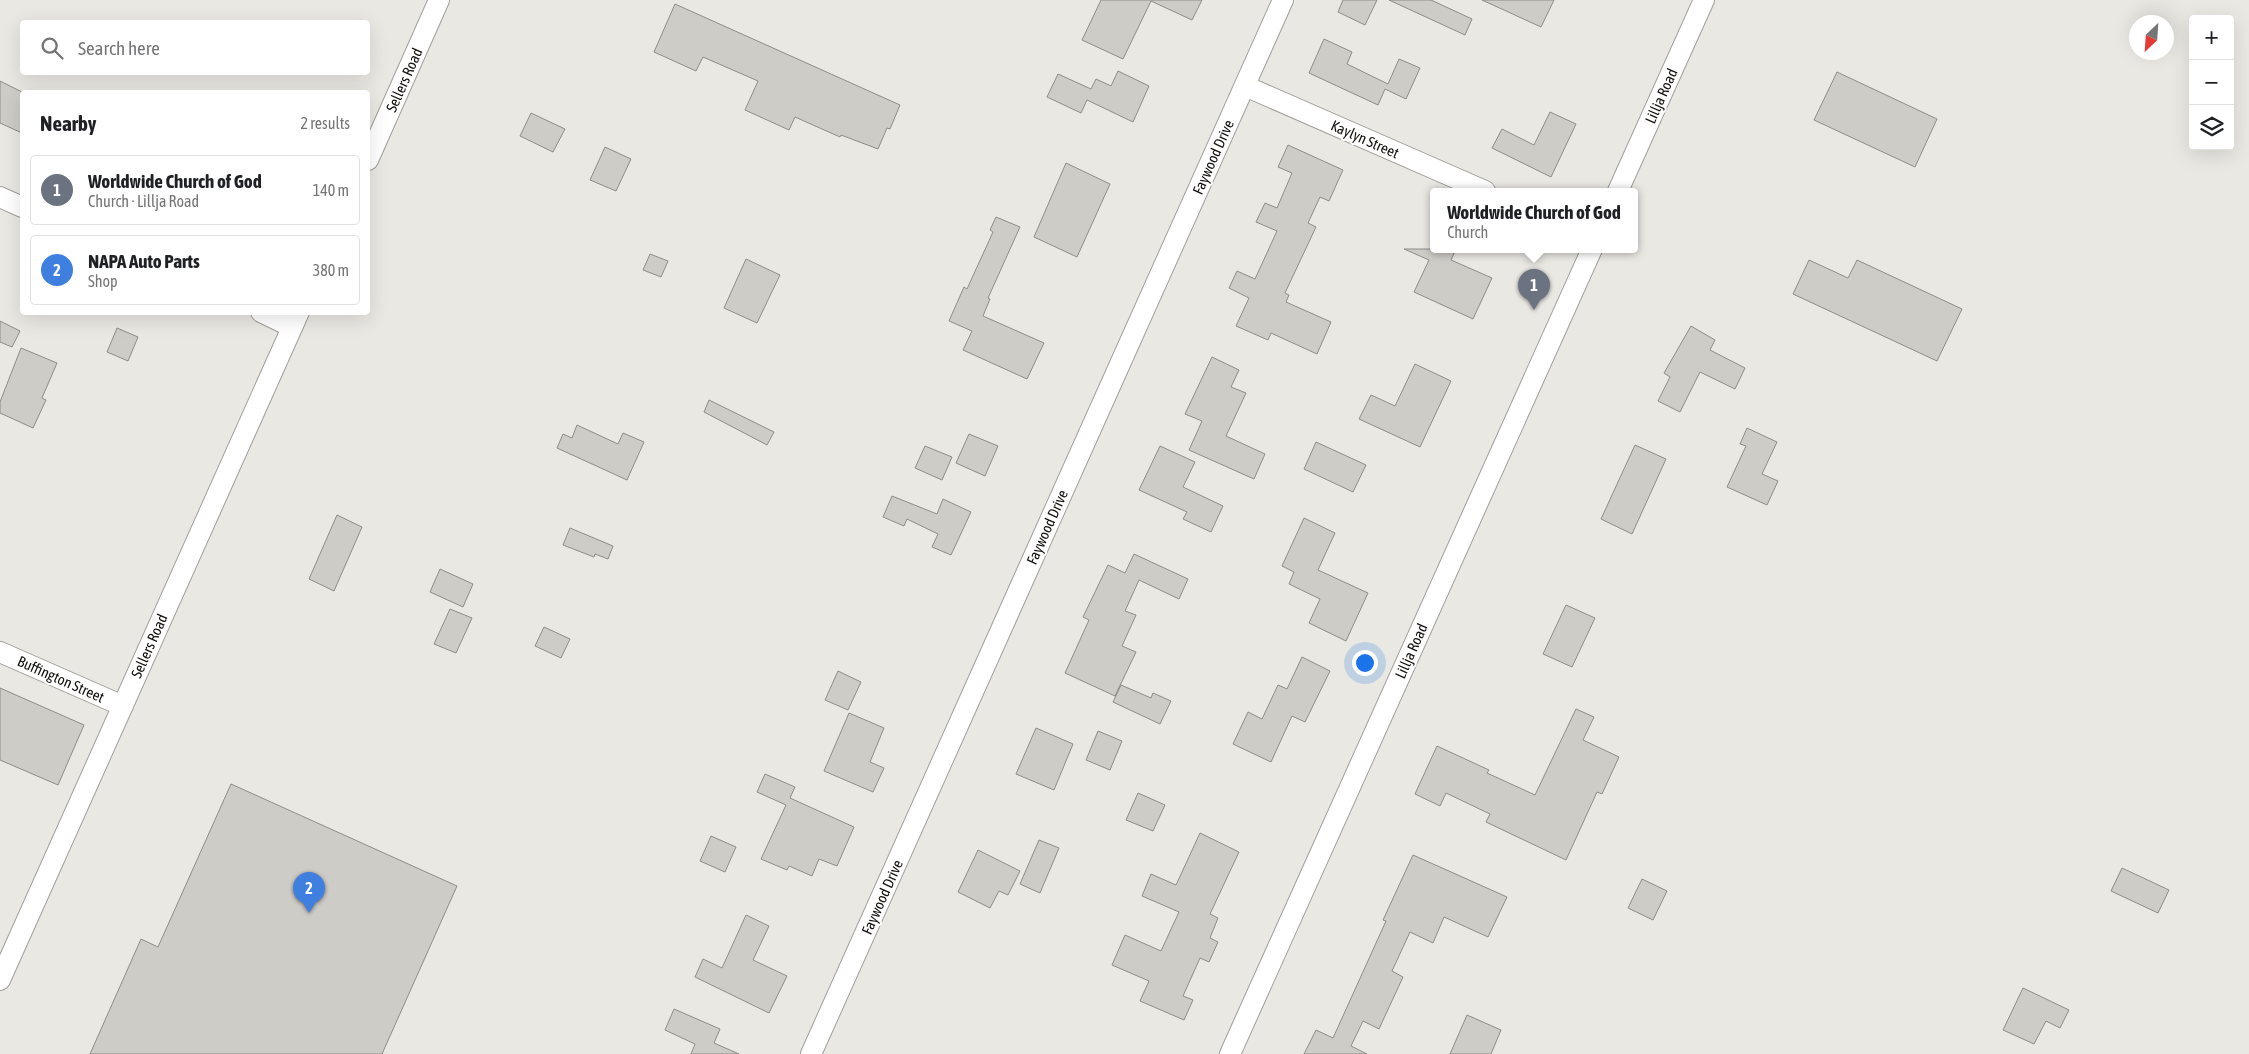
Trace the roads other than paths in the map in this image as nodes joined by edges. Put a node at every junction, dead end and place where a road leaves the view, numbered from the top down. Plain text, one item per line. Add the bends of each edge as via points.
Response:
1 (439, 0) edge
2 (1283, 0) edge
3 (1704, 0) edge
4 (1245, 86) junction
5 (370, 155) edge
6 (1478, 188) edge
7 (1619, 188) edge
8 (0, 197) edge
9 (20, 206) edge
10 (1590, 253) edge
11 (274, 315) edge
12 (296, 320) edge
13 (0, 652) edge
14 (123, 706) junction
15 (0, 980) edge
16 (811, 1054) edge
17 (1230, 1054) edge

1 - 5 street, Sellers Road
2 - 4 street, Faywood Drive
3 - 7 street, Lillja Road
4 - 6 street, Kaylyn Street
4 - 16 street, Faywood Drive
8 - 9 street
10 - 17 street, Lillja Road
11 - 12 street
12 - 14 street, Sellers Road
13 - 14 street, Buffington Street
14 - 15 street, Sellers Road

